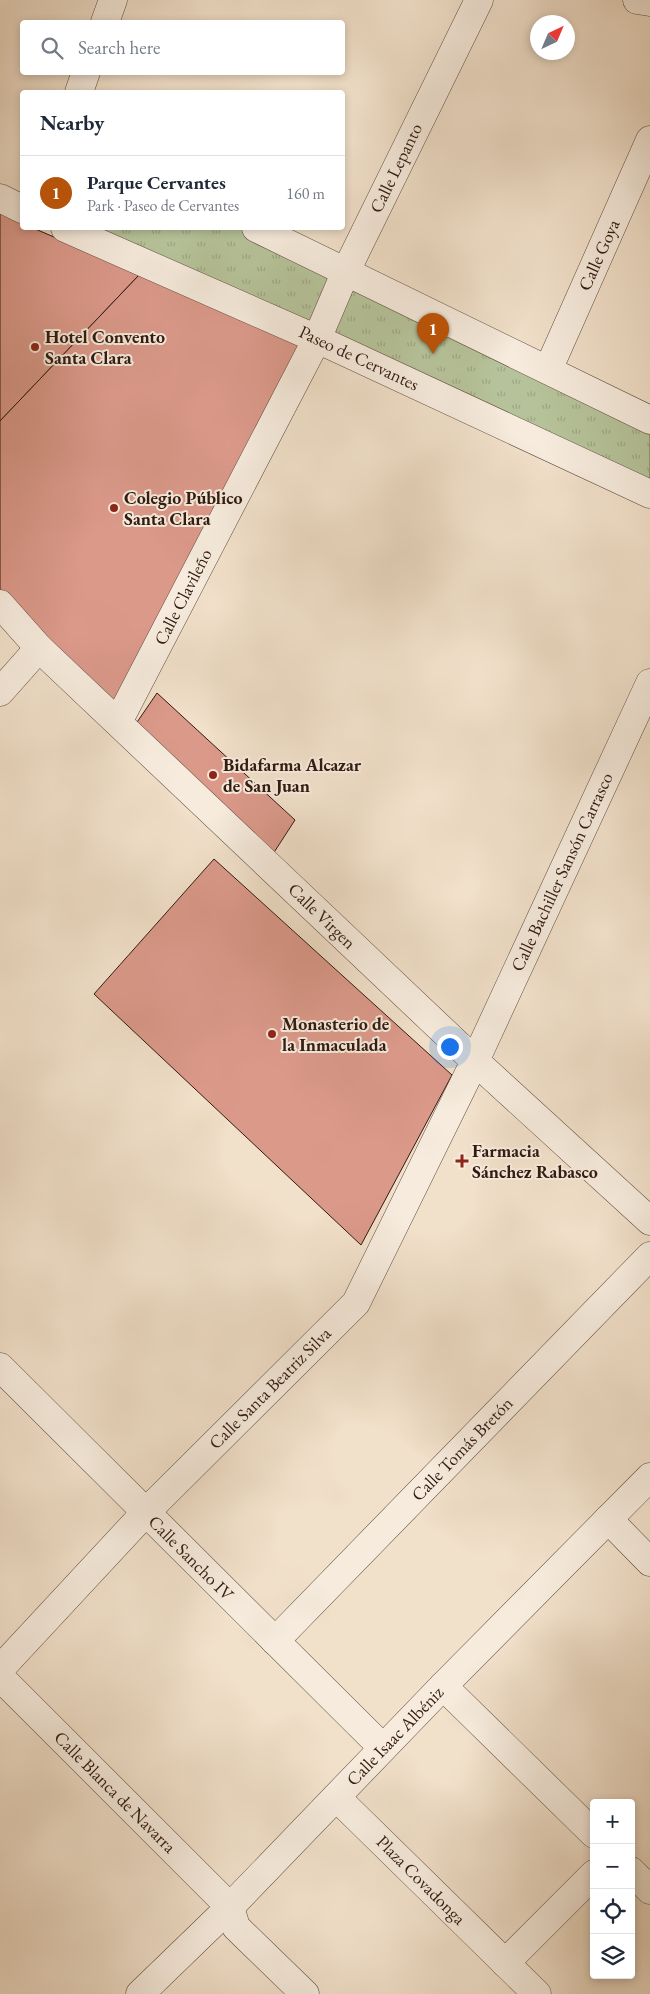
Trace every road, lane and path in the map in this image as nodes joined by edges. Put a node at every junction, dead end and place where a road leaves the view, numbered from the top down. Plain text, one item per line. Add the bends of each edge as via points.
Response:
1 (113, 0) edge
2 (479, 0) edge
3 (637, 0) edge
4 (650, 2) edge
5 (106, 20) edge
6 (85, 75) edge
7 (80, 90) edge
8 (650, 140) edge
9 (0, 198) edge
10 (20, 207) edge
11 (70, 230) edge
12 (260, 230) edge
13 (346, 271) junction
14 (317, 338) junction
15 (548, 370) junction
16 (650, 420) edge
17 (650, 494) edge
18 (0, 604) edge
19 (39, 648) junction
20 (650, 683) edge
21 (0, 692) edge
22 (118, 722) junction
23 (475, 1061) junction
24 (650, 1221) edge
25 (650, 1256) edge
26 (0, 1367) edge
27 (650, 1477) edge
28 (145, 1513) junction
29 (608, 1520) junction
30 (650, 1562) edge
31 (275, 1641) junction
32 (0, 1668) edge
33 (0, 1677) edge
34 (444, 1686) junction
35 (383, 1748) junction
36 (336, 1797) junction
37 (590, 1830) edge
38 (635, 1875) edge
39 (590, 1878) edge
40 (650, 1890) edge
41 (230, 1906) junction
42 (505, 1963) junction
43 (140, 1994) edge
44 (305, 1994) edge
45 (536, 1994) edge

1 - 5 street
2 - 13 street, Calle Lepanto
3 - 4 street
6 - 7 street
8 - 15 street, Calle Goya
9 - 10 street
11 - 14 street, Paseo de Cervantes
12 - 13 street
13 - 14 street, Calle Lepanto
13 - 15 street
14 - 17 street, Paseo de Cervantes
14 - 22 street, Calle Clavileño
15 - 16 street
18 - 19 street, Calle Virgen
19 - 21 street
19 - 22 street, Calle Virgen
20 - 23 street, Calle Bachiller Sansón Carrasco
22 - 23 street, Calle Virgen
23 - 24 street, Calle Virgen
23 - 28 street, Calle Santa Beatriz Silva via 356,1303
25 - 31 street, Calle Tomás Bretón
26 - 28 street, Calle Sancho IV
27 - 29 street, Calle Isaac Albéniz
28 - 31 street, Calle Sancho IV
28 - 32 street, Calle Santa Beatriz Silva
29 - 30 street
29 - 34 street, Calle Isaac Albéniz
31 - 35 street, Calle Sancho IV
33 - 41 street, Calle Blanca de Navarra
34 - 35 street, Calle Isaac Albéniz
34 - 37 street
35 - 36 street, Calle Isaac Albéniz
36 - 41 street, Calle Isaac Albéniz
36 - 42 street, Plaza Covadonga
38 - 40 street
39 - 42 street
41 - 43 street, Calle Isaac Albéniz
41 - 44 street via 236,1927
42 - 45 street, Plaza Covadonga

